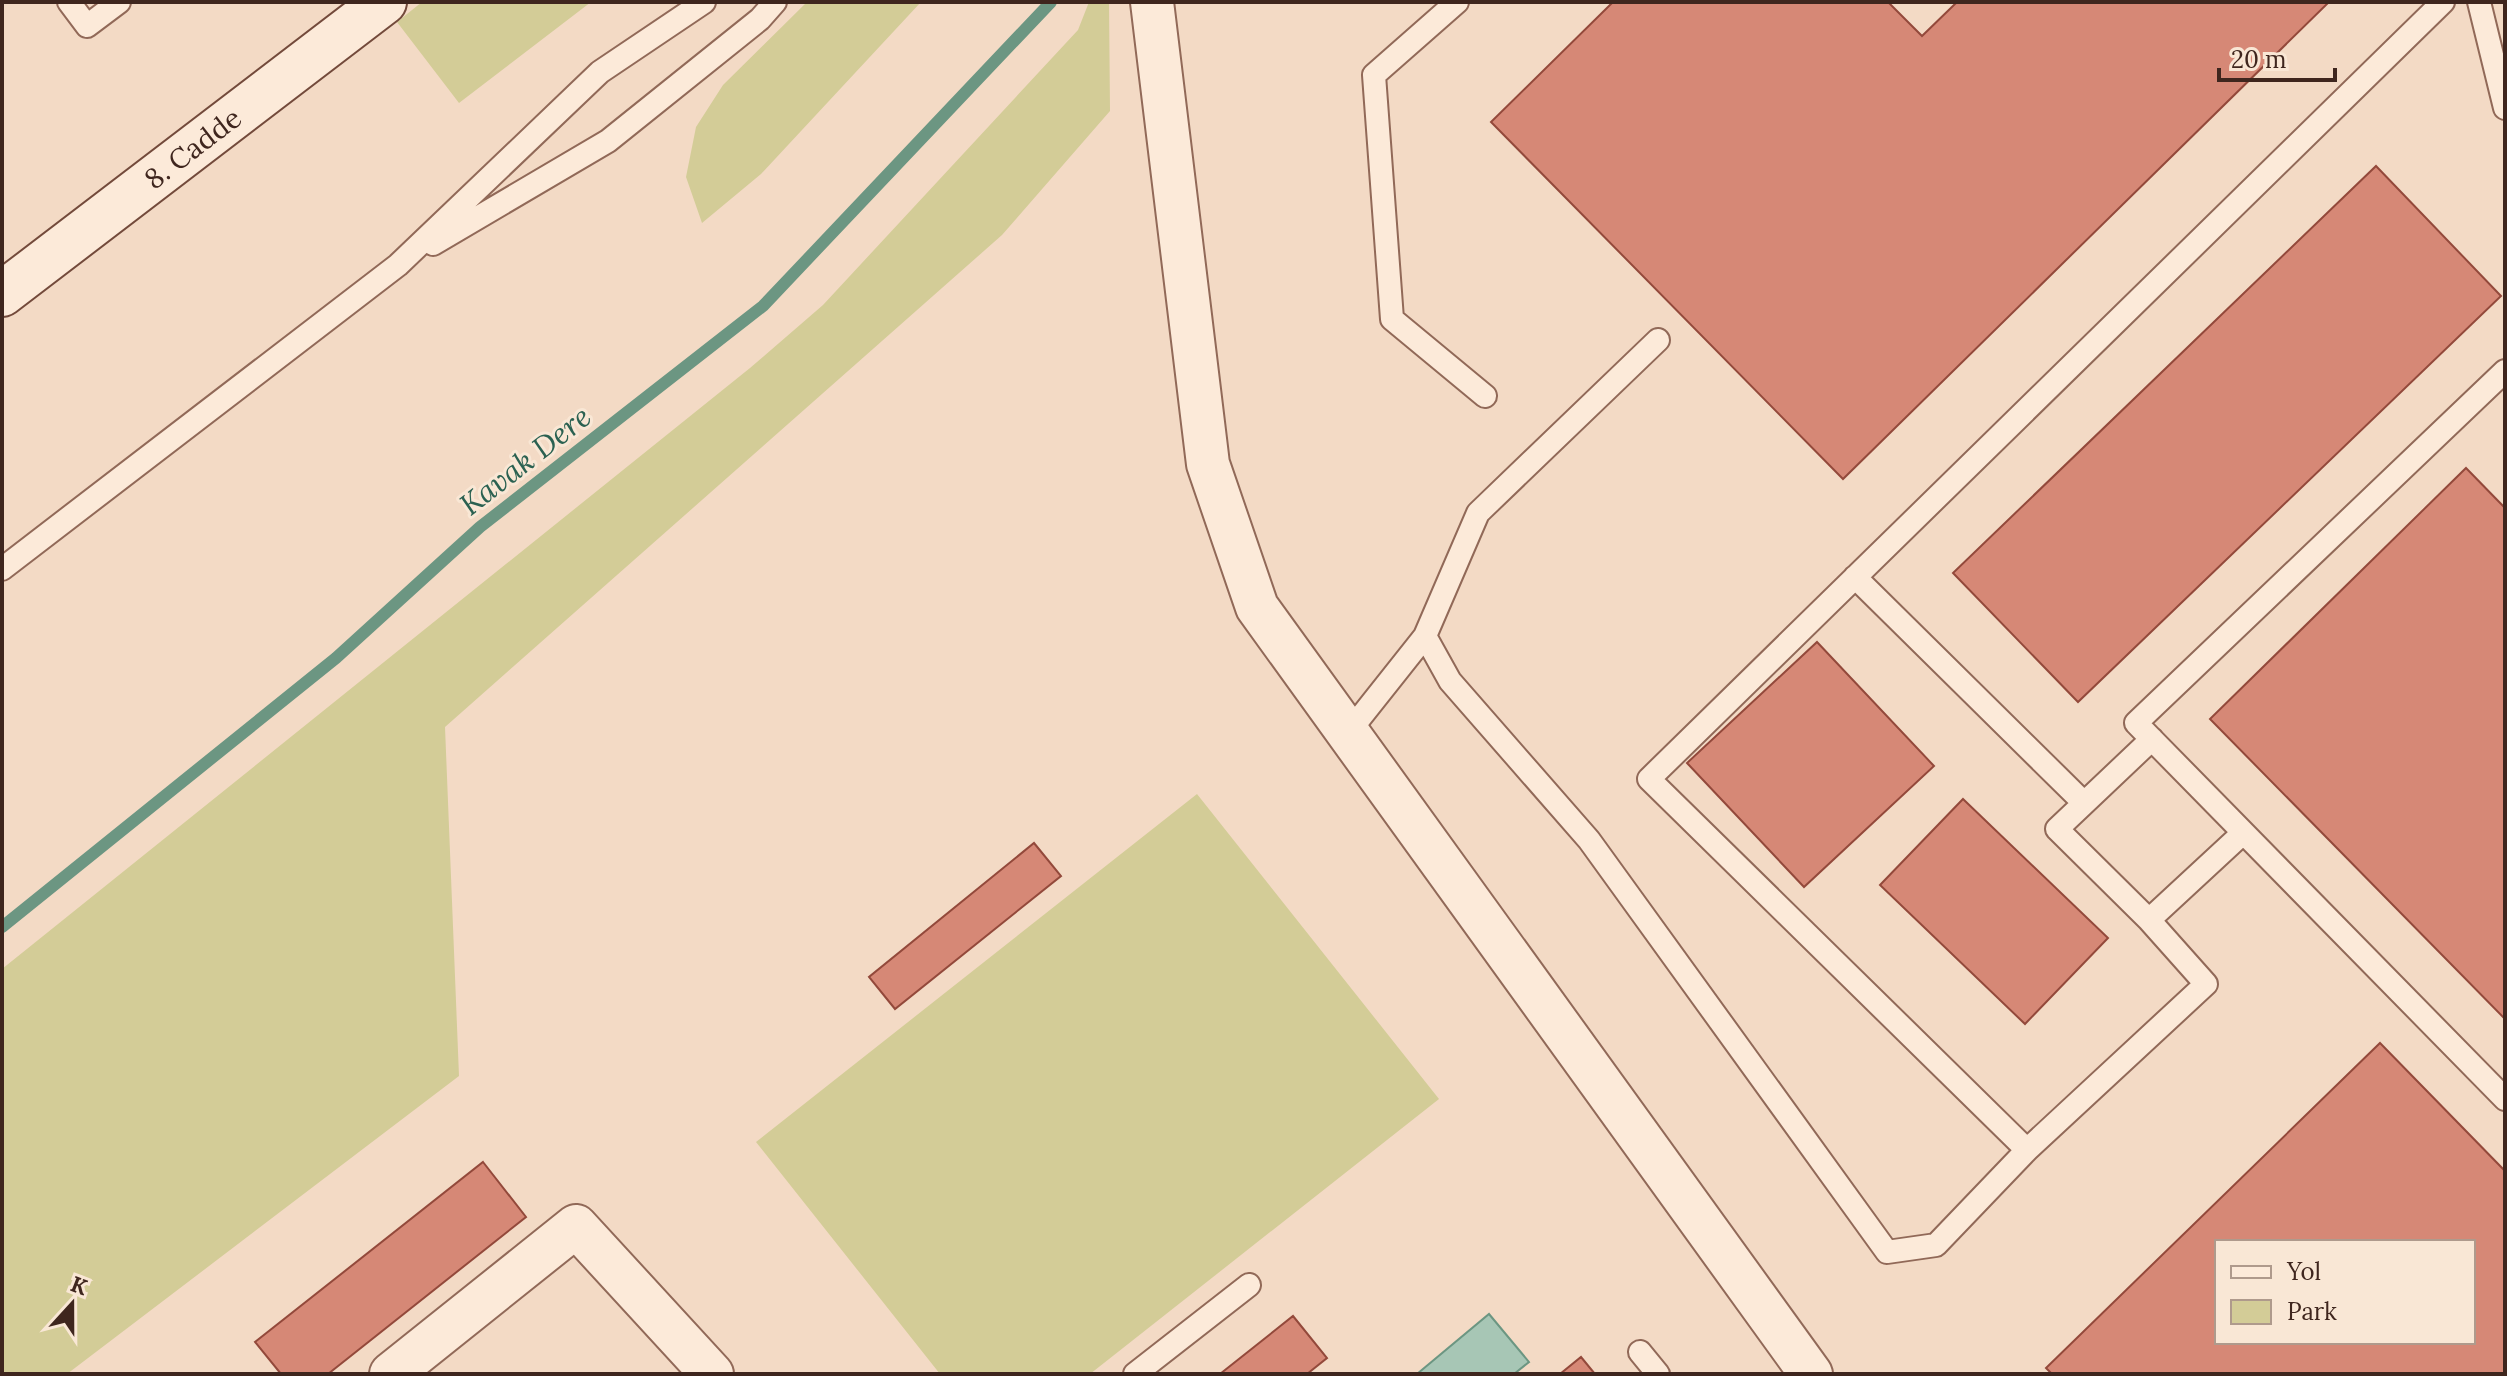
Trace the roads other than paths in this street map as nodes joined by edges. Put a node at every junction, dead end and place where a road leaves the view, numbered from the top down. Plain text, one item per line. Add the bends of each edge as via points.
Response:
1 (69, 2) edge
2 (119, 2) edge
3 (384, 2) edge
4 (704, 2) edge
5 (775, 2) edge
6 (1152, 2) edge
7 (1457, 2) edge
8 (2443, 2) edge
9 (2479, 2) edge
10 (2505, 108) edge
11 (398, 265) junction
12 (2, 294) edge
13 (1658, 340) dead end
14 (2505, 371) edge
15 (1485, 396) dead end
16 (2, 569) edge
17 (1855, 577) junction
18 (1425, 636) junction
19 (1348, 733) junction
20 (2152, 739) junction
21 (2084, 803) junction
22 (2243, 833) junction
23 (2149, 920) junction
24 (2505, 1099) edge
25 (2027, 1150) junction
26 (1249, 1285) dead end
27 (1640, 1352) dead end
28 (391, 1374) edge
29 (712, 1374) edge
30 (1135, 1374) edge
31 (1658, 1374) edge
32 (1811, 1374) edge

1 - 2 lane via 87,26
3 - 12 street, 8. Cadde
4 - 11 lane via 600,72
5 - 11 lane via 608,141
6 - 19 street via 1208,464 1257,607
7 - 15 lane via 1374,75 1392,319
8 - 17 lane
9 - 10 lane
11 - 16 lane
13 - 18 lane via 1478,513
14 - 20 lane via 2136,723
17 - 21 lane
17 - 25 lane via 1649,779
18 - 19 lane
18 - 25 lane via 1450,681 1589,840 1887,1252 1936,1245
19 - 32 street
20 - 21 lane
20 - 22 lane
21 - 23 lane via 2057,829
22 - 23 lane
22 - 24 lane
23 - 25 lane via 2206,984
26 - 30 lane
27 - 31 lane
28 - 29 street via 576,1226

